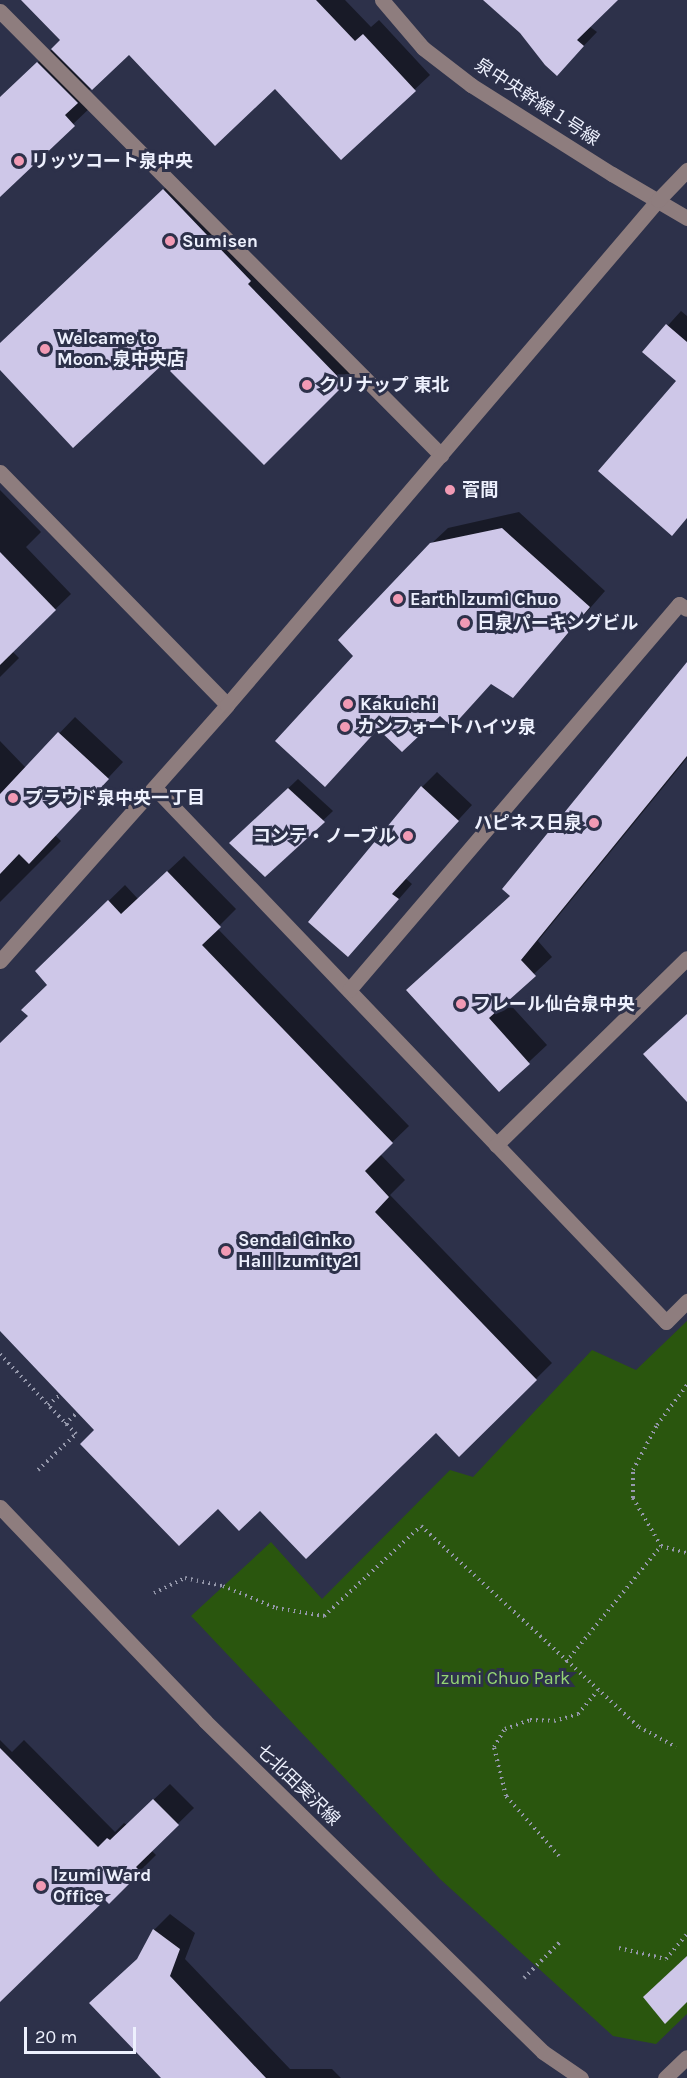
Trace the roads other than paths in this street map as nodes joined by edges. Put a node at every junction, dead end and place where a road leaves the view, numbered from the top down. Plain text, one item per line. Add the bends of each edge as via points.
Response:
1 (382, 0) edge
2 (0, 11) edge
3 (687, 170) edge
4 (658, 200) junction
5 (687, 218) edge
6 (441, 455) junction
7 (0, 472) edge
8 (687, 609) edge
9 (227, 705) junction
10 (155, 788) junction
11 (687, 958) edge
12 (0, 961) edge
13 (349, 990) junction
14 (496, 1144) junction
15 (687, 1301) edge
16 (0, 1507) edge
17 (687, 2057) edge
18 (581, 2078) edge
19 (665, 2078) edge

1 - 4 street, 泉中央幹線１号線 via 423,48 471,85
2 - 6 street
3 - 4 street
4 - 5 street, 泉中央幹線１号線
4 - 6 street
6 - 9 street
7 - 9 street
8 - 13 street via 679,604
9 - 10 street
10 - 12 street
10 - 13 street
11 - 14 street
13 - 14 street
14 - 15 street via 666,1322
16 - 18 street, 七北田実沢線 via 205,1721 543,2052
17 - 19 street

